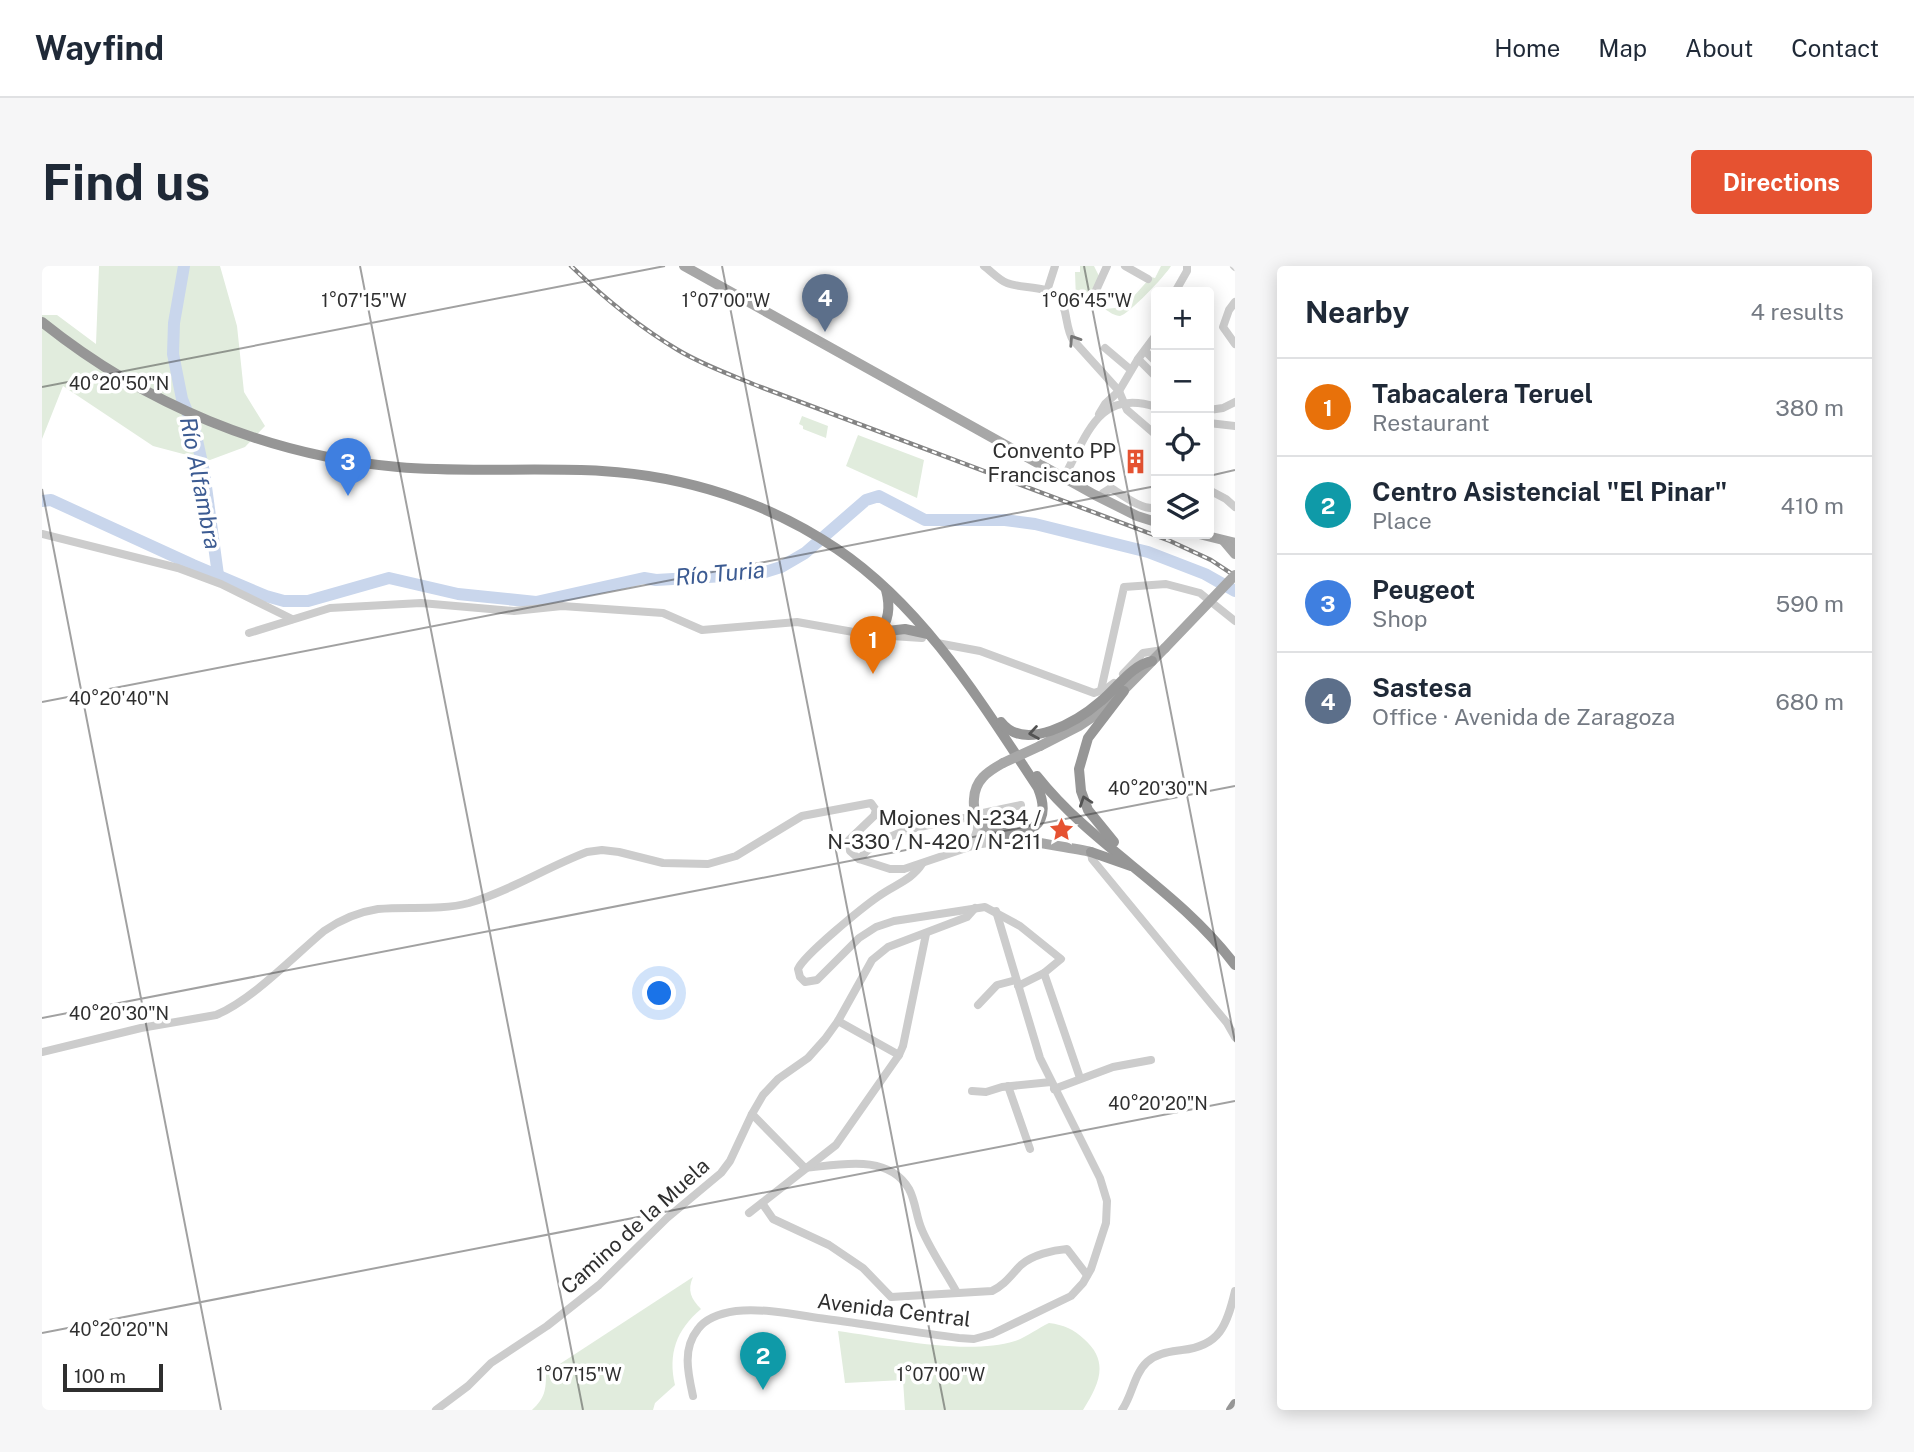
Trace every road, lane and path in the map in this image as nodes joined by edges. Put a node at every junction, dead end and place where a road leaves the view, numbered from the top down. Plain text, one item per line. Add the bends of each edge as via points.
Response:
1 (985, 266) edge
2 (1055, 266) edge
3 (1107, 266) edge
4 (1125, 266) edge
5 (1188, 266) edge
6 (689, 267) edge
7 (1147, 279) dead end
8 (1179, 287) edge
9 (1046, 291) junction
10 (1093, 297) dead end
11 (1235, 302) edge
12 (1228, 313) junction
13 (1235, 319) edge
14 (42, 321) edge
15 (1151, 342) edge
16 (1235, 342) edge
17 (1105, 348) dead end
18 (1145, 351) junction
19 (1151, 357) edge
20 (1138, 359) junction
21 (1131, 370) junction
22 (1151, 372) edge
23 (1119, 391) junction
24 (1124, 402) junction
25 (1235, 402) edge
26 (1142, 403) junction
27 (1151, 406) edge
28 (1214, 409) edge
29 (1098, 416) junction
30 (1134, 416) junction
31 (1214, 424) edge
32 (1235, 426) edge
33 (1151, 431) edge
34 (1064, 477) junction
35 (1214, 493) edge
36 (1102, 498) junction
37 (1235, 508) edge
38 (1151, 509) edge
39 (1151, 520) edge
40 (42, 534) edge
41 (1214, 538) edge
42 (1224, 541) junction
43 (1235, 546) edge
44 (1235, 554) edge
45 (1235, 575) edge
46 (885, 587) junction
47 (292, 619) junction
48 (1235, 621) edge
49 (249, 633) dead end
50 (874, 633) junction
51 (933, 639) junction
52 (1164, 649) junction
53 (1152, 661) junction
54 (952, 663) junction
55 (1101, 690) junction
56 (1124, 691) junction
57 (1006, 739) junction
58 (1021, 805) dead end
59 (979, 813) junction
60 (964, 818) dead end
61 (992, 831) junction
62 (1024, 839) junction
63 (972, 845) junction
64 (1091, 852) junction
65 (1123, 856) junction
66 (859, 859) junction
67 (922, 864) junction
68 (1137, 868) junction
69 (975, 908) junction
70 (996, 911) junction
71 (926, 934) junction
72 (1235, 965) edge
73 (1044, 973) junction
74 (1017, 983) junction
75 (978, 1005) dead end
76 (838, 1021) junction
77 (1235, 1037) edge
78 (42, 1052) edge
79 (899, 1055) junction
80 (1151, 1060) dead end
81 (1080, 1078) junction
82 (1053, 1085) junction
83 (1008, 1086) junction
84 (972, 1091) dead end
85 (752, 1114) junction
86 (1030, 1149) dead end
87 (805, 1168) junction
88 (762, 1203) junction
89 (749, 1213) dead end
90 (1087, 1275) junction
91 (956, 1291) junction
92 (1235, 1291) edge
93 (693, 1396) dead end
94 (1235, 1404) edge
95 (436, 1410) edge
96 (1122, 1410) edge
97 (1231, 1410) edge

1 - 9 street via 1005,283
2 - 9 street
3 - 10 street
4 - 7 street
5 - 8 street
6 - 34 main road
23 -> 9 street via 1081,351 1068,330 1061,301
11 - 12 street
12 - 13 street
12 - 16 street via 1223,327
14 - 46 highway via 93,360 171,404 266,442 351,461 446,470 603,471 698,486 746,501 809,532
15 - 18 street
17 - 21 street
18 - 19 street
18 - 20 street
20 - 21 street
20 - 22 street
21 - 23 street
23 - 24 street
23 - 29 street
24 - 26 street
24 - 29 street
24 - 30 street
25 - 28 street
26 - 27 street
26 - 30 street
29 - 34 street
30 - 33 street
31 - 32 street
34 - 36 main road
35 - 37 street
36 - 38 street via 1111,488
36 - 39 main road
40 - 47 street via 178,568
41 - 42 main road
42 - 43 main road
42 - 44 main road
45 - 52 main road, bridge
46 - 50 highway via 888,614 884,627
46 - 51 highway
47 - 49 street
47 - 50 street via 330,608 421,603 514,611 562,606 663,613 702,630 797,622
48 - 55 street via 1200,593 1166,584 1124,587
50 - 51 highway via 914,630
51 - 54 highway
51 - 55 street via 980,650 1084,690
52 - 53 main road
52 - 55 street via 1143,653
53 -> 54 highway via 1140,664 1081,715 1038,734 1018,735 1009,732
53 - 56 main road
54 - 57 highway
56 - 59 main road, bridge via 1088,721 1003,763 981,779 974,796
65 -> 56 highway via 1088,810 1079,769 1088,738
57 - 61 highway via 1038,788 1043,811 1040,822 1027,832
57 - 65 highway via 1048,790
58 - 59 street
59 - 61 main road via 979,822
59 - 63 street
60 - 66 street via 888,837
61 - 62 main road
61 - 63 street
62 - 63 street
62 - 64 main road
63 - 67 street
64 - 68 highway
64 - 77 street via 1092,859
65 - 68 highway
66 - 67 street via 890,869
66 - 78 street via 850,851 849,840 874,816 871,803 802,816 736,856 708,864 663,863 603,850 587,852 470,903 378,909 337,922 247,996 216,1015
67 - 69 street via 914,875 881,895 809,954 798,969 800,977 805,982 817,980 876,927
68 - 72 highway via 1190,914
69 - 70 street
69 - 71 street, Camino de la Muela via 967,917
70 - 73 street via 1061,959
70 - 74 street, Avenida Central
71 - 76 street, Camino de la Muela via 888,947 872,960
71 - 79 street
73 - 74 street
73 - 81 street
74 - 75 street via 997,985
74 - 82 street, Avenida Central
76 - 79 street
76 - 85 street, Camino de la Muela via 808,1058 773,1084
79 - 87 street via 836,1145
80 - 81 street
81 - 82 street
82 - 83 street
82 - 90 street, Avenida Central via 1107,1201 1106,1223
83 - 84 street
83 - 86 street
85 - 87 street
85 - 95 street, Camino de la Muela via 721,1173 667,1217 610,1275
87 - 88 street
87 - 91 street via 867,1163 896,1175 908,1188 921,1229
88 - 89 street
88 - 91 street via 773,1219 863,1268 891,1297
90 - 91 street via 1067,1249 1054,1250 1024,1263 992,1291
90 - 93 street, Avenida Central via 1071,1296 974,1339 783,1314 742,1311 716,1316 697,1329 690,1345 687,1363
92 - 96 street via 1227,1321 1216,1337 1205,1345 1165,1352 1147,1362
94 - 97 highway

